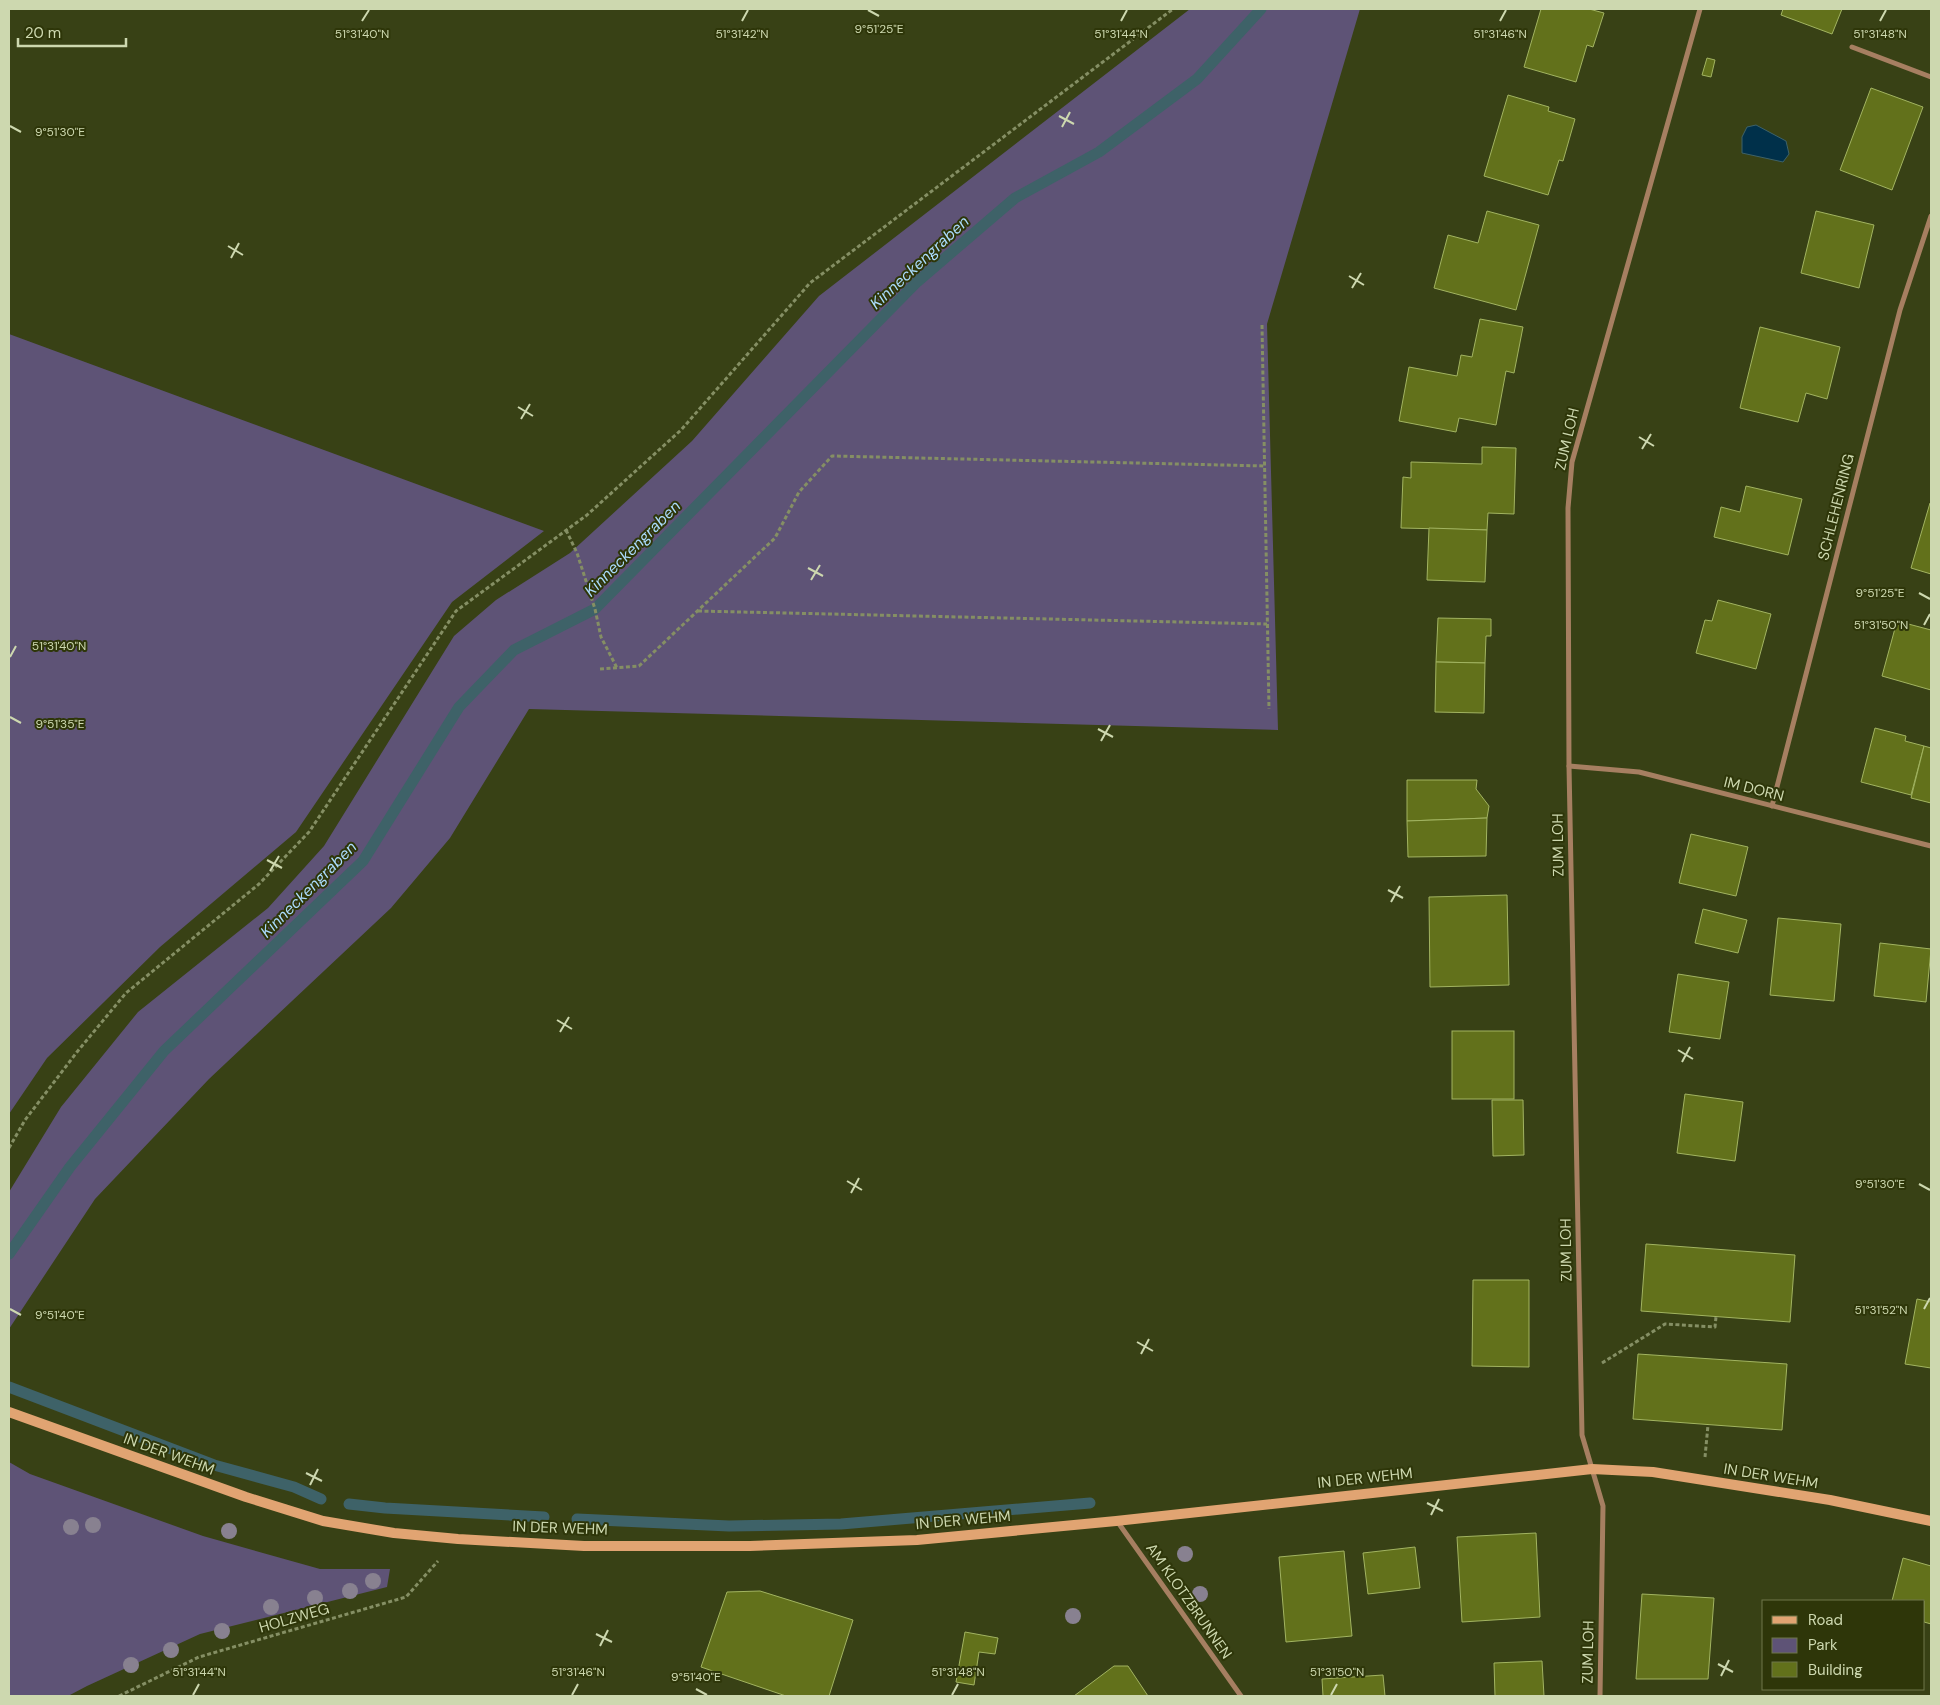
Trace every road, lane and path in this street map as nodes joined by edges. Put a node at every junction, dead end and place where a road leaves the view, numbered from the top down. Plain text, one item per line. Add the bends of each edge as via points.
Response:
1 (1173, 9) edge
2 (1700, 9) edge
3 (1852, 47) dead end
4 (1931, 77) edge
5 (1931, 216) edge
6 (1262, 325) dead end
7 (1265, 466) junction
8 (566, 530) junction
9 (697, 611) junction
10 (1267, 624) junction
11 (617, 668) junction
12 (600, 669) dead end
13 (1269, 709) dead end
14 (1569, 766) junction
15 (1772, 806) junction
16 (1931, 846) edge
17 (9, 1148) edge
18 (1716, 1317) dead end
19 (1580, 1377) junction
20 (9, 1412) edge
21 (1708, 1425) dead end
22 (1592, 1469) junction
23 (1703, 1480) junction
24 (1116, 1521) junction
25 (1931, 1521) edge
26 (458, 1539) junction
27 (119, 1696) edge
28 (1241, 1696) edge
29 (1600, 1696) edge

1 - 8 path via 810,283 681,430
2 - 14 street, ZUM LOH via 1572,462 1568,508
3 - 4 street
5 - 15 street, SCHLEHENRING via 1900,310
6 - 7 path
7 - 9 path via 832,456 799,492 775,538
7 - 10 path
8 - 11 path via 577,553 601,637
8 - 17 path via 456,611 310,832 259,884 126,993 25,1120
9 - 10 path
9 - 11 path via 638,666
10 - 13 path
11 - 12 path
14 - 15 street, IM DORN via 1639,772
14 - 19 street, ZUM LOH
15 - 16 street, IM DORN
18 - 19 path via 1715,1327 1665,1324
19 - 22 street, ZUM LOH via 1582,1435
20 - 26 street, IN DER WEHM via 246,1497 323,1521 394,1533
21 - 23 path
22 - 23 street, IN DER WEHM via 1653,1472
22 - 24 street, IN DER WEHM
22 - 29 street, ZUM LOH via 1603,1506
23 - 25 street, IN DER WEHM via 1830,1500
24 - 26 street, IN DER WEHM via 916,1540 750,1546 584,1546
24 - 28 street, AM KLOTZBRUNNEN
26 - 27 path, HOLZWEG via 406,1597 199,1657

